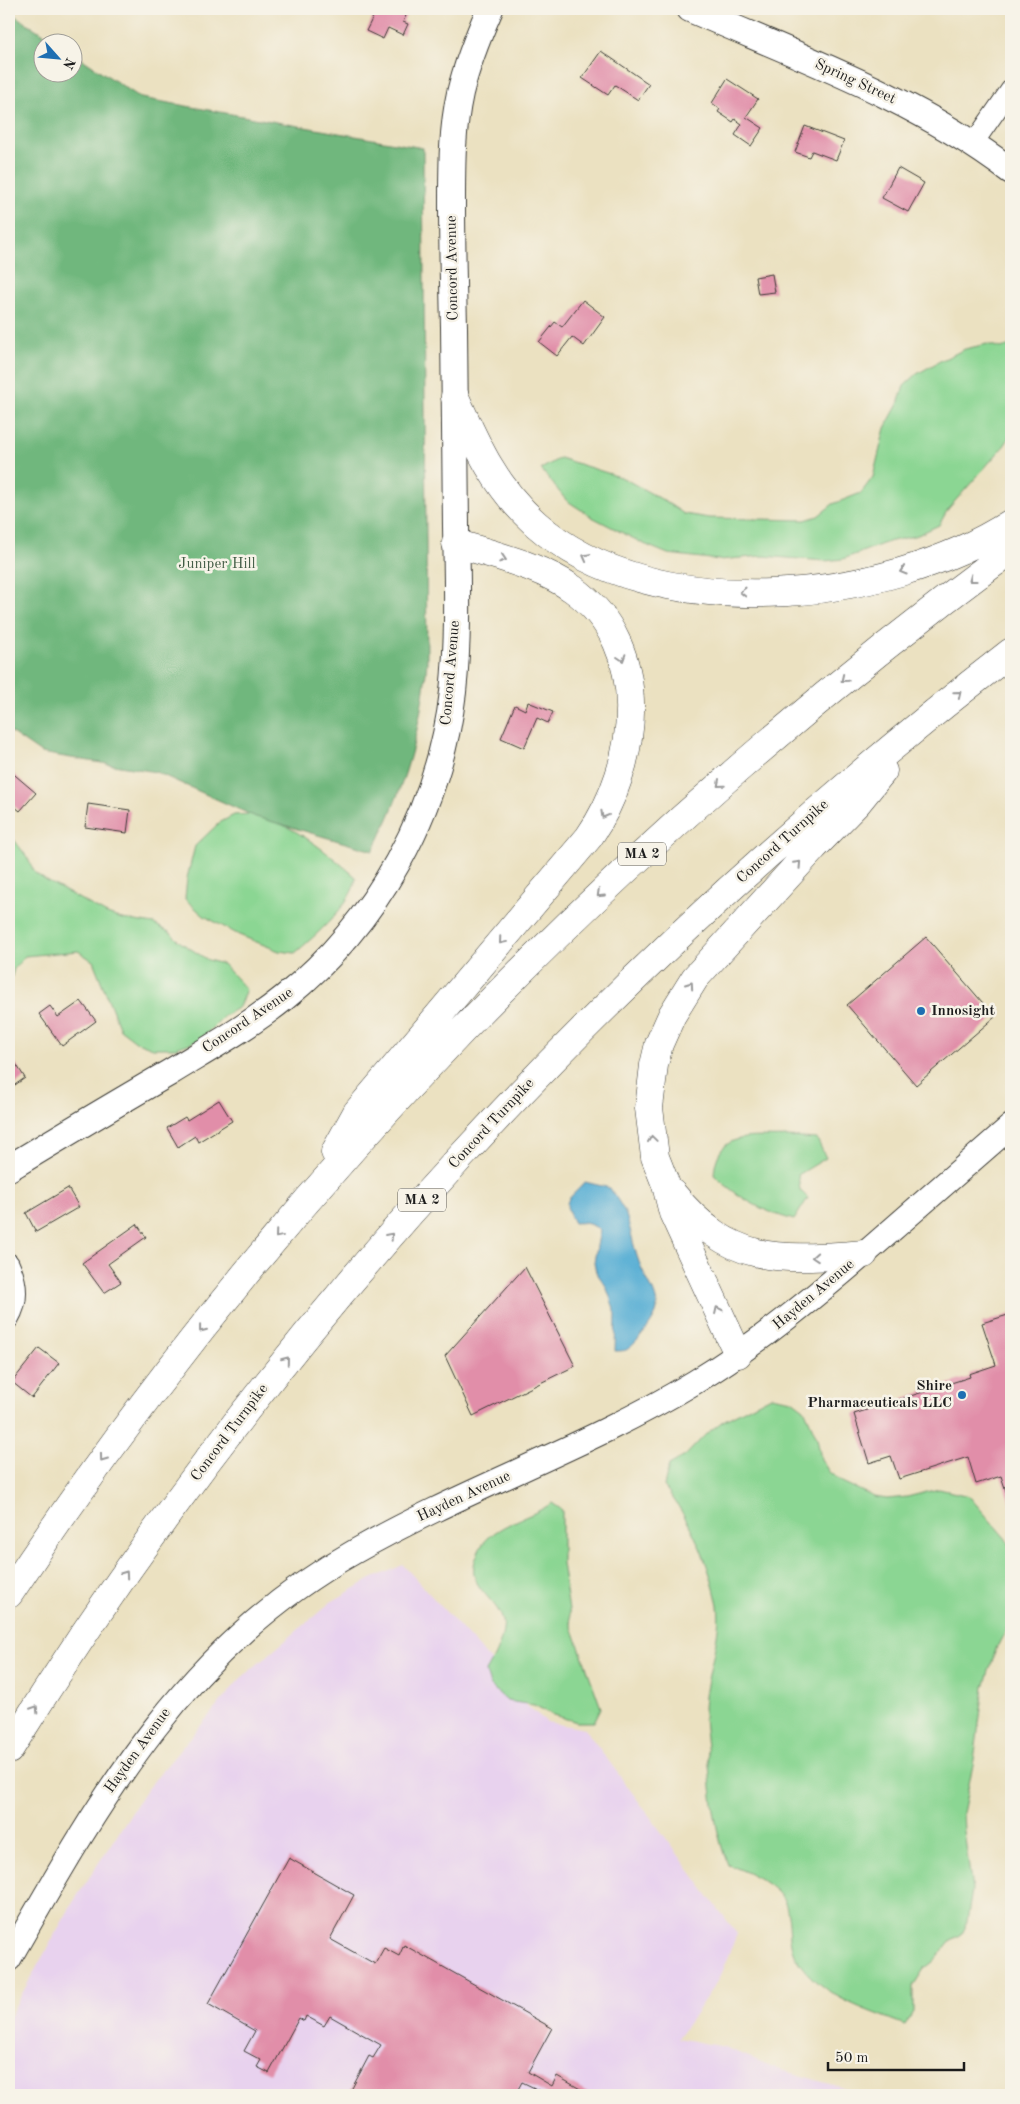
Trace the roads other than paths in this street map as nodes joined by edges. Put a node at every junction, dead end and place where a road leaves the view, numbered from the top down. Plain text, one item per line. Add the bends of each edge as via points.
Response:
1 (490, 9) edge
2 (690, 9) edge
3 (1011, 89) edge
4 (973, 144) junction
5 (1011, 171) edge
6 (455, 397) junction
7 (1011, 523) edge
8 (456, 543) junction
9 (1011, 550) edge
10 (1011, 652) edge
11 (920, 725) junction
12 (1011, 1126) edge
13 (9, 1168) edge
14 (666, 1185) junction
15 (310, 1198) junction
16 (864, 1254) junction
17 (9, 1263) edge
18 (9, 1319) edge
19 (738, 1354) junction
20 (9, 1594) edge
21 (9, 1750) edge
22 (9, 1959) edge

1 - 6 main road, Concord Avenue via 462,84 454,134
2 - 4 main road, Spring Street via 890,97
3 - 4 street
4 - 5 main road, Spring Street
7 -> 6 highway via 936,560 849,584 758,593 707,591 654,583 591,560 556,540 531,519 494,477
6 - 8 main road, Concord Avenue
8 - 13 main road, Concord Avenue via 454,674 442,748 432,786 410,838 366,912 318,968 269,1010
8 -> 15 highway via 556,579 574,590 599,614 616,642 627,674 630,722 626,758 613,797 589,837 358,1112
9 -> 15 highway, MA 2 via 850,674 664,833 474,1018
11 -> 10 highway, Concord Turnpike / MA 2
14 -> 11 highway via 653,1146 650,1096 656,1054 672,1014 702,969 857,803
21 -> 11 highway, Concord Turnpike / MA 2 via 93,1621 208,1461 325,1312 417,1206 512,1102 644,970 788,836
12 - 16 street, Hayden Avenue
16 -> 14 highway via 792,1258 746,1250 702,1225
19 -> 14 highway via 673,1213
15 -> 20 highway, MA 2 via 232,1290 138,1410
16 - 19 street, Hayden Avenue via 796,1312
17 - 18 street via 17,1287 17,1298
19 - 22 street, Hayden Avenue via 618,1425 358,1549 304,1583 259,1617 201,1671 136,1751 75,1846

